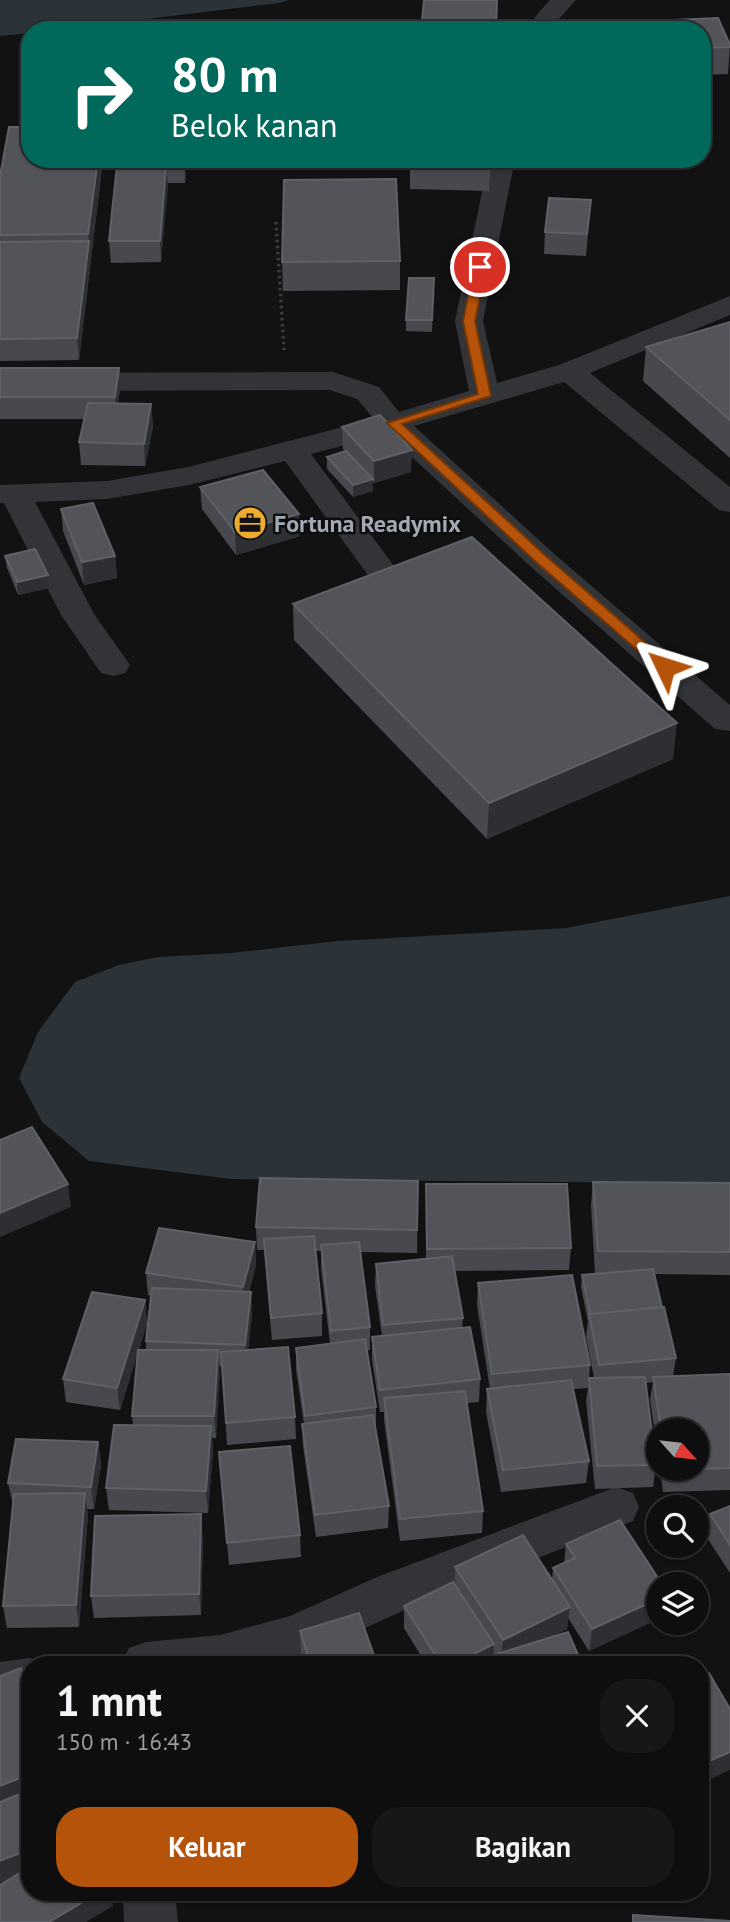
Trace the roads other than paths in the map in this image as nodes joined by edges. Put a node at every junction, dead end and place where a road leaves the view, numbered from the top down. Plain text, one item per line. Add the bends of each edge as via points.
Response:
1 (564, 0) edge
2 (545, 21) edge
3 (500, 168) edge
4 (730, 305) edge
5 (569, 372) junction
6 (0, 382) edge
7 (485, 396) junction
8 (393, 423) junction
9 (292, 449) junction
10 (8, 494) edge
11 (730, 503) edge
12 (398, 593) edge
13 (113, 665) dead end
14 (727, 721) dead end
15 (615, 1507) dead end
16 (224, 1656) edge
17 (21, 1681) edge
18 (0, 1684) edge
19 (150, 1901) edge
20 (152, 1922) edge

1 - 2 street
3 - 7 street via 469,321
4 - 5 street
5 - 7 street
5 - 11 street
6 - 8 street via 333,381 368,393
7 - 8 street
8 - 9 street
8 - 14 street
9 - 10 street via 190,476 107,490
9 - 12 street
10 - 13 street via 78,615
15 - 16 street via 394,1592 298,1636
17 - 18 street
19 - 20 street

